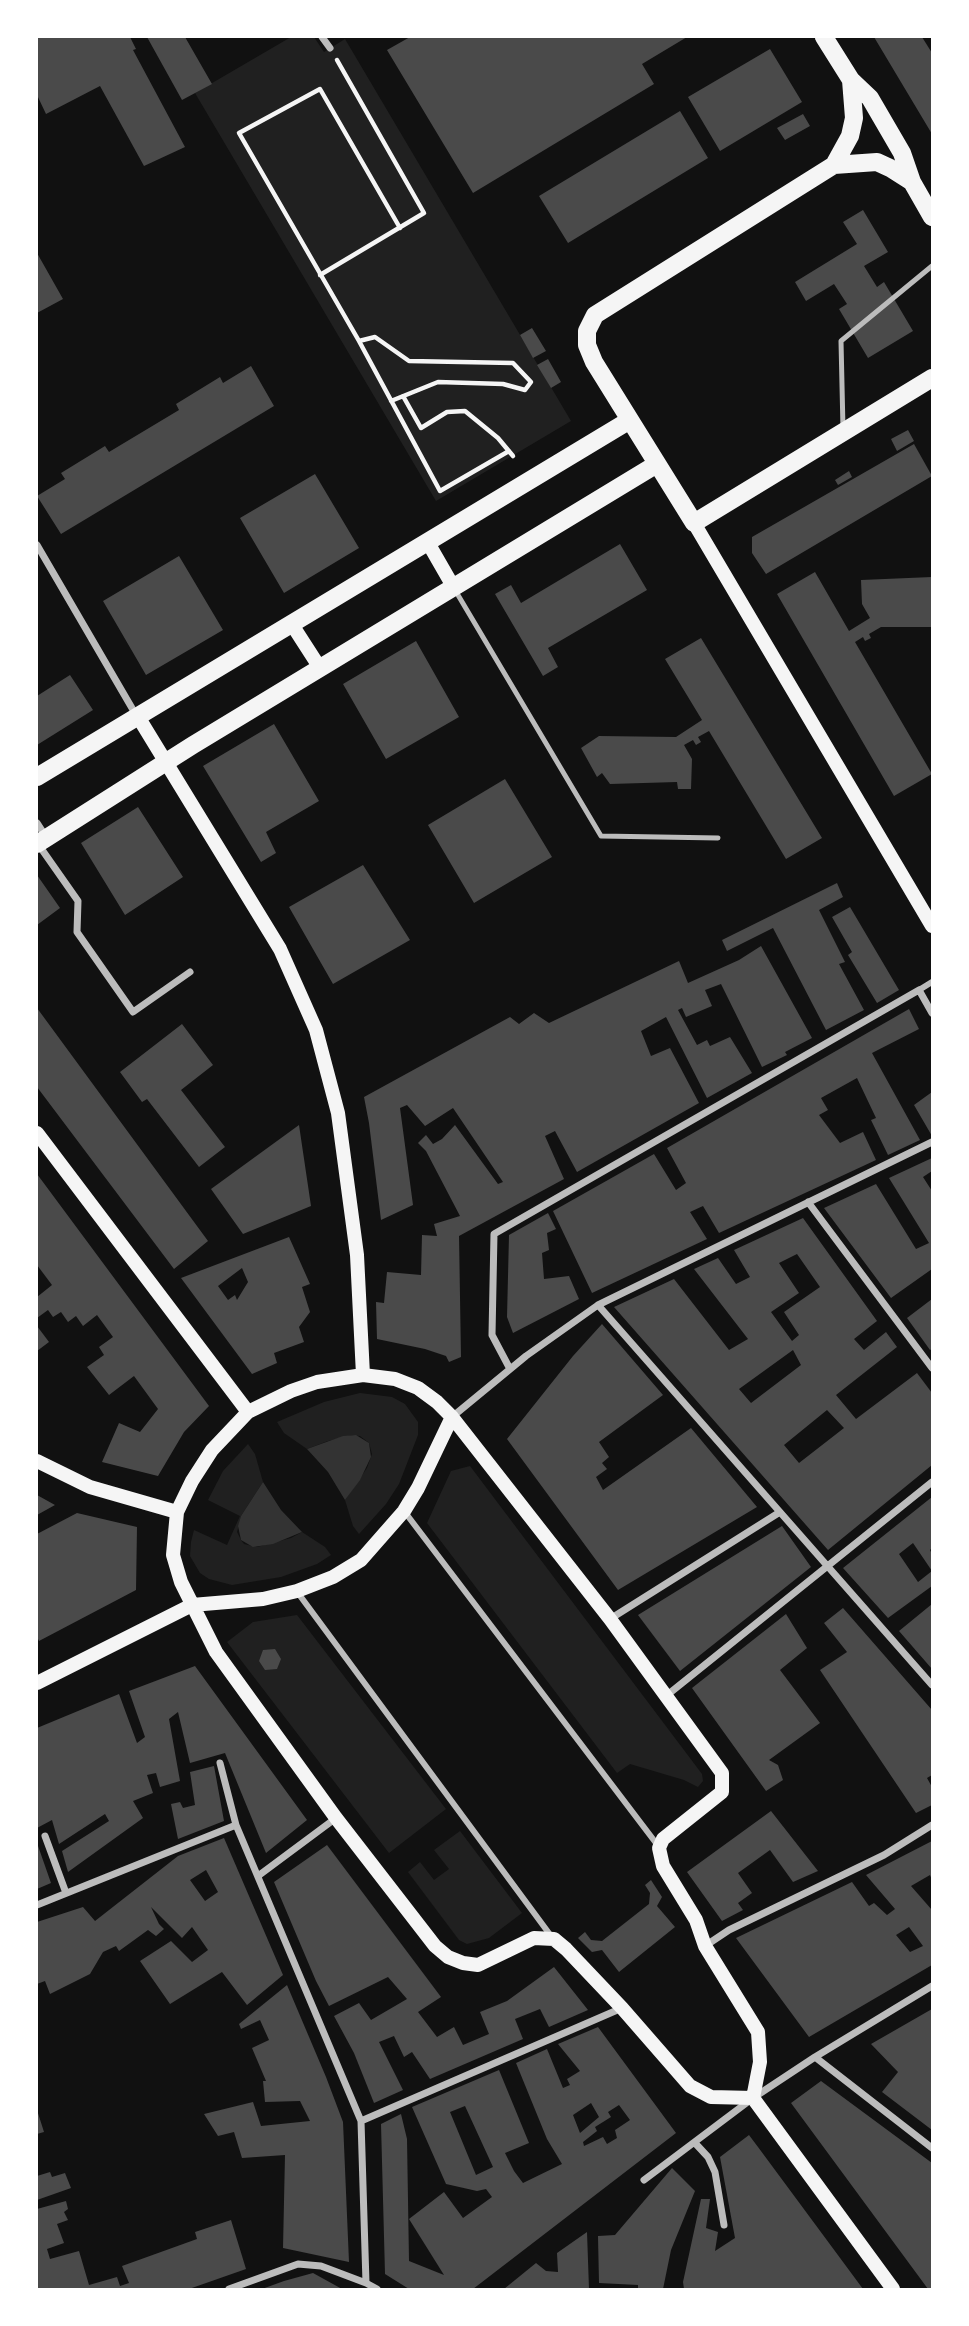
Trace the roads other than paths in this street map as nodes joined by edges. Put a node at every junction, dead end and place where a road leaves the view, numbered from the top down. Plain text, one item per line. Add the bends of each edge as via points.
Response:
1 (322, 37) edge
2 (824, 37) edge
3 (330, 48) road end
4 (851, 80) junction
5 (834, 165) junction
6 (912, 182) junction
7 (932, 217) edge
8 (932, 266) edge
9 (932, 378) edge
10 (630, 420) junction
11 (843, 432) junction
12 (657, 464) junction
13 (694, 523) junction
14 (427, 541) junction
15 (37, 545) edge
16 (454, 588) junction
17 (291, 623) junction
18 (320, 668) junction
19 (137, 715) junction
20 (165, 762) junction
21 (37, 777) edge
22 (40, 837) edge
23 (718, 838) dead end
24 (932, 926) edge
25 (190, 972) dead end
26 (932, 982) edge
27 (919, 990) junction
28 (932, 1013) edge
29 (37, 1133) edge
30 (932, 1142) edge
31 (808, 1202) junction
32 (598, 1305) junction
33 (932, 1368) edge
34 (510, 1369) junction
35 (363, 1375) junction
36 (248, 1412) junction
37 (452, 1417) junction
38 (37, 1461) edge
39 (932, 1482) edge
40 (404, 1511) junction
41 (177, 1512) junction
42 (780, 1512) junction
43 (827, 1565) junction
44 (297, 1591) junction
45 (192, 1605) junction
46 (610, 1619) junction
47 (37, 1683) edge
48 (932, 1684) edge
49 (666, 1696) junction
50 (220, 1763) dead end
51 (336, 1818) junction
52 (236, 1825) junction
53 (932, 1825) edge
54 (45, 1836) dead end
55 (660, 1848) junction
56 (258, 1876) junction
57 (66, 1893) junction
58 (37, 1905) edge
59 (554, 1939) junction
60 (705, 1946) junction
61 (932, 1986) edge
62 (622, 2008) junction
63 (815, 2057) junction
64 (754, 2098) junction
65 (361, 2120) junction
66 (695, 2143) junction
67 (932, 2148) edge
68 (643, 2180) dead end
69 (724, 2225) dead end
70 (366, 2283) junction
71 (229, 2289) edge
72 (376, 2289) edge
73 (893, 2289) edge

1 - 3 street
2 - 4 main road
4 - 5 main road via 854,118
4 - 6 main road via 870,98 902,153
5 - 6 main road via 877,162
5 - 10 main road via 595,314 587,345
6 - 7 main road
8 - 11 lane via 841,341
9 - 11 main road
10 - 12 main road
10 - 14 main road
11 - 13 main road
12 - 13 main road
12 - 16 main road
13 - 24 main road
14 - 16 main road
14 - 17 main road
15 - 19 street
16 - 18 main road
16 - 23 lane via 601,836
17 - 18 main road
17 - 19 main road
18 - 20 main road
19 - 20 main road
19 - 21 main road
20 - 22 main road
20 - 35 main road via 280,948 316,1030 338,1113 357,1255
22 - 25 street via 78,901 77,932 133,1012
26 - 27 street
27 - 28 street
27 - 34 street via 494,1234 492,1335
29 - 36 main road
30 - 31 street
31 - 32 street
31 - 33 street
32 - 34 street
32 - 42 street
34 - 37 street
35 - 36 main road via 317,1382
35 - 37 main road via 395,1378 418,1388
36 - 41 main road via 212,1450
37 - 40 main road
37 - 46 main road
38 - 41 main road via 90,1487
39 - 43 street
40 - 44 main road via 361,1560
40 - 55 street
41 - 45 main road via 173,1555
42 - 43 street
42 - 46 street
43 - 48 street
43 - 49 street
44 - 45 main road
44 - 59 street
45 - 47 main road
45 - 51 main road via 216,1652
46 - 49 main road
49 - 55 main road via 722,1773 722,1792 663,1839
50 - 52 street
51 - 56 street
51 - 59 main road via 448,1957 478,1965 534,1938
52 - 56 street
52 - 57 street
53 - 60 street via 884,1855
54 - 57 street
55 - 60 main road via 663,1866 696,1920
56 - 65 street
57 - 58 street
59 - 62 main road
60 - 64 main road via 758,2032 760,2062
61 - 63 street
62 - 64 main road via 690,2086 711,2097
62 - 65 street
63 - 64 street
63 - 67 street
64 - 66 street
64 - 73 main road
65 - 70 street
66 - 68 street
66 - 69 street via 715,2172
70 - 71 street via 321,2266 298,2264
70 - 72 street

